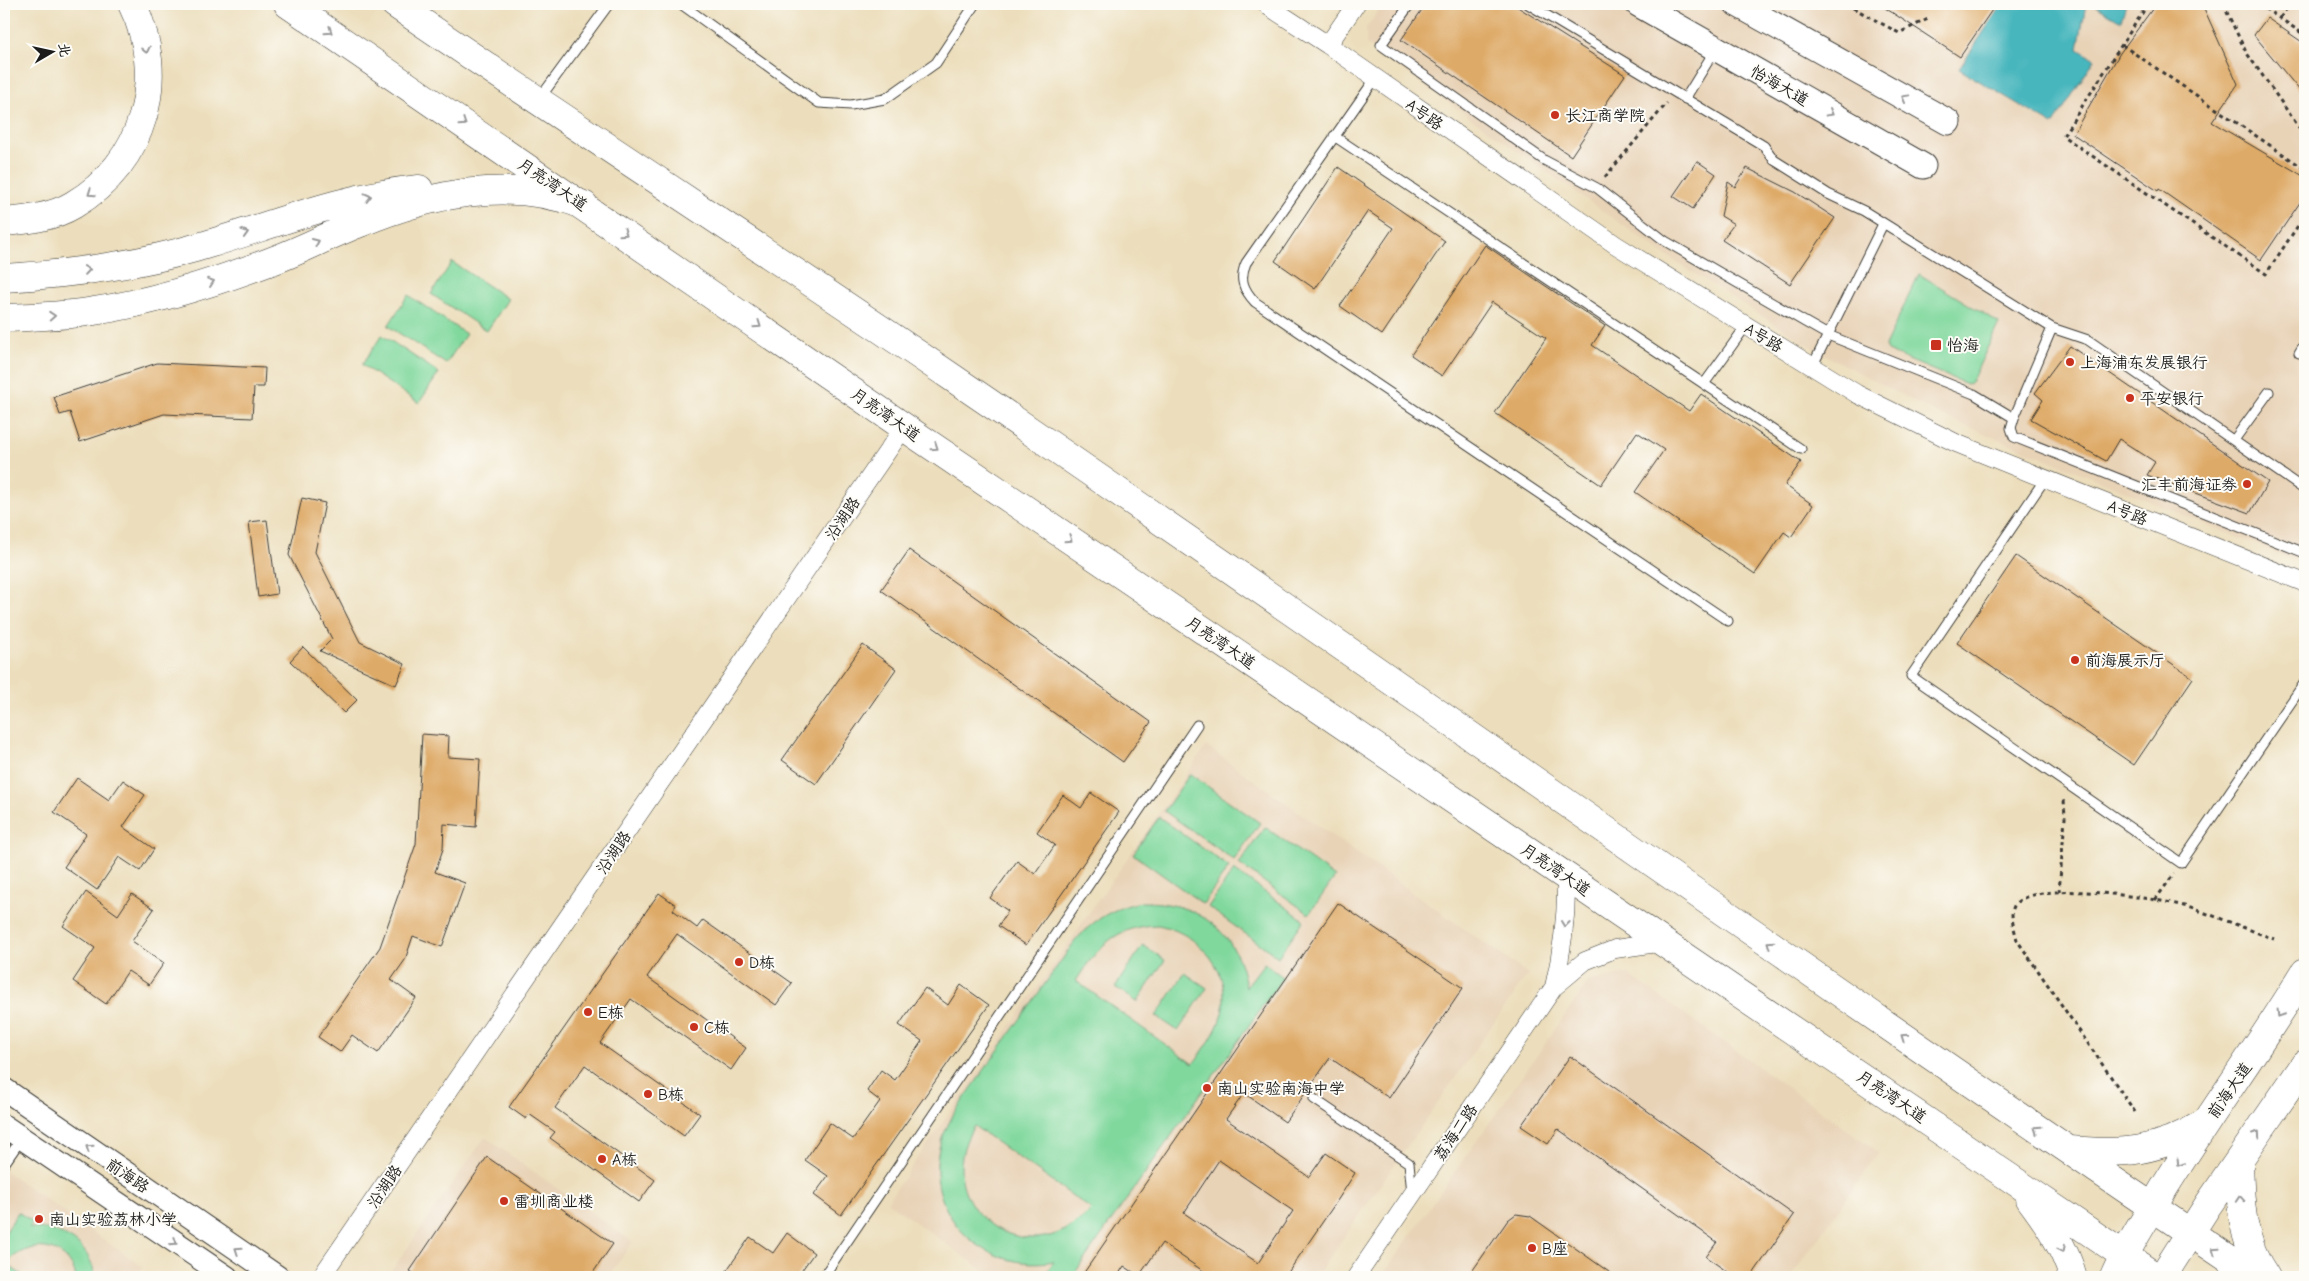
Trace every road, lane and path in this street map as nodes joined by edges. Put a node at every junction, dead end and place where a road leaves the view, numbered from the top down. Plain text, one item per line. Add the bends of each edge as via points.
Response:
1 (132, 4) edge
2 (288, 4) edge
3 (395, 4) edge
4 (609, 4) edge
5 (681, 4) edge
6 (975, 4) edge
7 (1356, 4) edge
8 (1410, 4) edge
9 (1528, 4) edge
10 (1638, 4) edge
11 (1846, 4) edge
12 (1859, 4) edge
13 (2148, 4) edge
14 (2223, 4) edge
15 (2258, 4) edge
16 (2290, 4) edge
17 (1741, 5) edge
18 (1268, 6) dead end
19 (1855, 9) junction
20 (1930, 18) dead end
21 (2280, 18) junction
22 (2305, 35) edge
23 (1328, 45) junction
24 (2122, 45) junction
25 (1716, 48) junction
26 (1374, 79) junction
27 (1676, 93) junction
28 (1685, 99) junction
29 (537, 102) junction
30 (1948, 122) dead end
31 (1334, 136) junction
32 (2305, 136) edge
33 (1923, 166) dead end
34 (2305, 169) edge
35 (1597, 188) junction
36 (483, 190) junction
37 (584, 205) junction
38 (2305, 215) edge
39 (4, 222) edge
40 (1884, 224) junction
41 (4, 278) edge
42 (4, 318) edge
43 (1746, 326) junction
44 (2052, 328) junction
45 (1828, 335) junction
46 (2305, 343) edge
47 (2299, 353) dead end
48 (1812, 367) junction
49 (1704, 384) junction
50 (2268, 392) dead end
51 (2014, 418) junction
52 (904, 427) junction
53 (2234, 440) junction
54 (1800, 449) dead end
55 (2045, 479) junction
56 (2305, 490) edge
57 (2305, 553) edge
58 (2305, 583) edge
59 (1728, 622) dead end
60 (2305, 682) edge
61 (1197, 725) dead end
62 (2063, 781) junction
63 (2181, 863) junction
64 (1566, 876) junction
65 (2059, 892) junction
66 (2155, 900) junction
67 (2274, 939) dead end
68 (1664, 942) junction
69 (2305, 972) edge
70 (1554, 987) junction
71 (2305, 1064) edge
72 (4, 1090) edge
73 (1314, 1099) dead end
74 (2135, 1112) dead end
75 (2206, 1122) junction
76 (13, 1132) edge
77 (2067, 1150) junction
78 (2239, 1160) junction
79 (4, 1164) edge
80 (2015, 1180) junction
81 (1412, 1195) junction
82 (2153, 1207) junction
83 (2190, 1232) junction
84 (2119, 1266) edge
85 (227, 1277) edge
86 (278, 1277) edge
87 (321, 1277) edge
88 (823, 1277) edge
89 (1356, 1277) edge
90 (2073, 1277) edge
91 (2156, 1277) edge
92 (2162, 1277) edge
93 (2256, 1277) edge
94 (2266, 1277) edge

1 -> 39 main road via 139,18 148,56 149,84 145,114 133,144 118,168 97,189 72,206 46,216
2 -> 37 main road, 月亮湾大道
3 - 29 main road
4 - 29 lane
5 - 6 lane via 819,103 851,105 886,99 936,63
7 - 23 street
8 - 35 lane via 1381,45 1544,160
9 - 27 lane
10 - 25 main road, 怡海大道
11 - 19 path
12 - 19 path
13 - 24 path
14 - 32 path via 2246,52
15 - 21 path
16 - 21 path
30 -> 17 main road
18 - 23 street, A号路
19 - 20 path via 1899,33
21 - 22 path
23 - 26 street, A号路
24 - 34 path
24 - 38 path via 2063,136 2266,274
25 - 28 lane
25 -> 33 main road, 怡海大道
26 - 31 lane
26 - 43 street, A号路 via 1616,246
27 - 28 lane
27 - 35 path
28 - 40 lane via 1764,146 1774,160 1820,190
77 -> 29 main road via 948,374
31 - 49 lane
31 - 59 lane via 1246,262 1242,274 1246,292 1255,302
35 - 45 lane via 1665,240
36 - 37 main road via 533,191
41 -> 36 main road via 122,265 193,249 391,192 444,187
42 -> 36 main road via 95,312 194,288 272,262 381,215 440,197
37 -> 52 main road, 月亮湾大道
40 - 44 lane
40 - 45 lane
43 - 48 street, A号路
43 - 49 lane
44 - 51 lane
44 - 53 lane via 2088,340
45 - 48 lane
45 - 51 lane via 1974,394
46 - 47 lane
48 - 55 street, A号路 via 1915,425
49 - 54 lane
50 - 53 lane
51 - 57 lane via 2012,433 2018,441
52 -> 64 main road, 月亮湾大道
52 - 87 street, 沿湖路
53 - 56 lane
55 - 58 street, A号路
55 - 62 lane via 1911,676
60 - 63 lane
61 - 88 lane
62 - 63 lane
62 - 65 path via 2065,818
63 - 66 path
64 - 68 main road, 月亮湾大道
64 -> 70 street, 荔海二路 via 1567,913
65 - 66 path
65 - 74 path via 2023,897 2014,907 2017,940
66 - 67 path via 2183,906
68 - 70 street, 荔海二路 via 1615,949 1585,961
68 - 80 main road, 月亮湾大道
69 -> 75 main road, 前海大道
70 - 81 street, 荔海二路
78 -> 71 main road
86 -> 72 street, 前海路
73 - 81 lane via 1409,1163
75 - 77 main road via 2169,1143 2144,1149 2118,1154
75 -> 82 main road, 前海大道
76 - 79 lane
76 -> 85 street, 前海路
77 - 82 main road
78 - 83 main road
94 -> 78 main road via 2251,1251 2243,1222
80 - 84 main road, 月亮湾大道
80 -> 90 main road via 2048,1223
81 - 89 street, 荔海二路
82 - 83 main road
82 - 84 main road, 前海大道
83 - 92 main road
93 -> 83 main road
84 - 91 main road, 月亮湾大道

